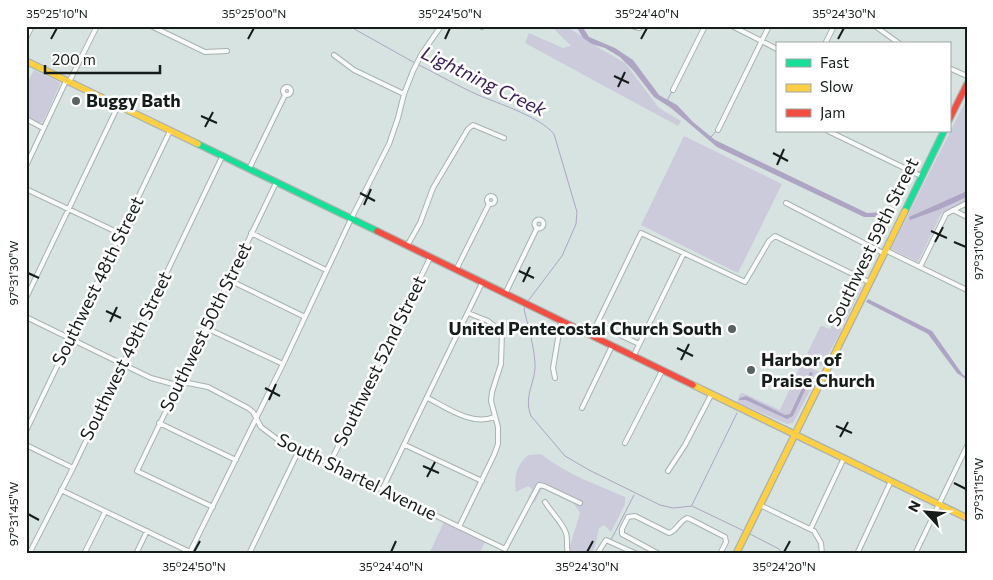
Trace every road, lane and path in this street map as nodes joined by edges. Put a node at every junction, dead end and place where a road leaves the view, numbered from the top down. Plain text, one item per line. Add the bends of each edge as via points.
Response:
1 (32, 26) edge
2 (97, 26) edge
3 (151, 26) edge
4 (441, 26) edge
5 (632, 26) edge
6 (705, 26) edge
7 (732, 26) edge
8 (769, 26) edge
9 (834, 26) edge
10 (875, 26) edge
11 (640, 27) edge
12 (26, 38) edge
13 (762, 42) junction
14 (826, 42) edge
15 (897, 42) edge
16 (776, 49) edge
17 (227, 51) dead end
18 (334, 55) dead end
19 (26, 61) edge
20 (950, 68) edge
21 (967, 76) edge
22 (67, 82) junction
23 (967, 84) edge
24 (673, 90) dead end
25 (404, 94) junction
26 (285, 95) dead end
27 (118, 106) junction
28 (950, 118) edge
29 (26, 119) edge
30 (43, 128) junction
31 (718, 130) dead end
32 (170, 131) junction
33 (830, 132) edge
34 (943, 132) edge
35 (504, 138) dead end
36 (222, 157) junction
37 (26, 166) edge
38 (248, 170) junction
39 (921, 176) junction
40 (276, 183) junction
41 (26, 189) edge
42 (786, 203) dead end
43 (967, 203) edge
44 (489, 204) dead end
45 (69, 209) junction
46 (953, 210) junction
47 (967, 217) edge
48 (351, 219) junction
49 (537, 228) dead end
50 (121, 234) junction
51 (251, 234) junction
52 (407, 247) junction
53 (884, 252) junction
54 (684, 253) junction
55 (430, 258) junction
56 (920, 267) junction
57 (326, 270) junction
58 (456, 270) junction
59 (229, 280) junction
60 (869, 282) junction
61 (482, 283) junction
62 (967, 290) edge
63 (505, 294) junction
64 (26, 298) edge
65 (468, 313) junction
66 (26, 317) edge
67 (305, 317) junction
68 (561, 322) junction
69 (597, 324) junction
70 (206, 328) junction
71 (591, 336) junction
72 (71, 338) junction
73 (640, 344) junction
74 (612, 346) junction
75 (633, 357) junction
76 (123, 364) junction
77 (282, 364) junction
78 (662, 371) junction
79 (555, 378) dead end
80 (179, 384) junction
81 (711, 394) junction
82 (428, 398) junction
83 (582, 408) dead end
84 (494, 416) junction
85 (256, 418) junction
86 (160, 423) junction
87 (26, 431) edge
88 (795, 434) junction
89 (625, 443) dead end
90 (405, 444) junction
91 (26, 445) edge
92 (967, 446) edge
93 (299, 450) junction
94 (844, 458) junction
95 (236, 460) junction
96 (330, 465) junction
97 (73, 468) junction
98 (668, 471) dead end
99 (482, 481) junction
100 (891, 481) junction
101 (61, 490) junction
102 (382, 490) junction
103 (545, 502) dead end
104 (580, 503) dead end
105 (939, 504) junction
106 (760, 505) junction
107 (212, 506) junction
108 (105, 512) junction
109 (967, 518) edge
110 (459, 527) junction
111 (811, 528) junction
112 (147, 531) junction
113 (505, 552) edge
114 (190, 553) edge
115 (29, 554) edge
116 (84, 554) edge
117 (136, 554) edge
118 (249, 554) edge
119 (568, 554) edge
120 (597, 554) edge
121 (637, 554) edge
122 (659, 554) edge
123 (720, 554) edge
124 (736, 554) edge
125 (822, 554) edge
126 (857, 554) edge
127 (915, 554) edge

1 - 12 street
2 - 22 street
3 - 17 street via 205,52
4 - 25 street via 421,55
5 - 11 street
6 - 24 street
7 - 13 street
8 - 13 street
9 - 14 street
10 - 15 street
13 - 16 street
13 - 31 street
18 - 25 street via 354,70
19 - 22 main road
20 - 21 street
22 - 27 main road
22 - 30 street
23 - 28 main road
25 - 48 street via 395,131
26 - 38 street
27 - 32 main road
27 - 45 street
29 - 30 street
30 - 37 street
32 - 36 main road
32 - 50 street, Southwest 48th Street
33 - 39 street
34 - 39 main road, Southwest 59th Street
35 - 52 street, Southwest 52nd Street via 473,125 468,129 433,188
36 - 38 main road
36 - 76 street, Southwest 49th Street
38 - 40 main road
39 - 53 main road, Southwest 59th Street
40 - 48 main road
40 - 51 street, Southwest 50th Street
41 - 45 street
42 - 53 street
43 - 46 street
44 - 58 street
45 - 50 street
45 - 64 street
46 - 47 street
46 - 56 street via 946,214
48 - 52 main road
48 - 57 street
49 - 63 street
50 - 72 street, Southwest 48th Street
51 - 57 street
51 - 59 street, Southwest 50th Street
52 - 55 main road
53 - 56 street
53 - 60 main road, Southwest 59th Street
54 - 60 street via 746,282 769,240 775,236
54 - 69 street via 641,233
54 - 73 street
55 - 58 main road
55 - 96 street, Southwest 52nd Street
56 - 62 street
57 - 67 street
58 - 61 main road
59 - 67 street
59 - 70 street, Southwest 50th Street
60 - 88 main road, Southwest 59th Street
61 - 63 main road
61 - 65 street
63 - 68 main road
65 - 82 street
65 - 84 street via 488,321 502,332 501,364 491,401
66 - 72 street, South Shartel Avenue
67 - 77 street
68 - 71 main road
68 - 79 street via 553,368
69 - 71 street
69 - 73 street
70 - 77 street
70 - 80 street, Southwest 50th Street
71 - 74 main road
72 - 76 street, South Shartel Avenue
72 - 87 street, Southwest 48th Street
73 - 75 street
74 - 75 main road
74 - 83 street
75 - 78 main road
76 - 80 street, South Shartel Avenue via 151,378
76 - 97 street, Southwest 49th Street
77 - 85 street
78 - 81 main road
78 - 89 street
80 - 85 street, South Shartel Avenue via 208,387 241,404
80 - 86 street, Southwest 50th Street
81 - 88 main road
81 - 98 street via 686,445
82 - 84 street via 471,418 489,419
82 - 90 street
84 - 99 street via 498,444
85 - 93 street, South Shartel Avenue via 261,427
85 - 95 street
86 - 95 street
86 - 107 street, Southwest 50th Street via 137,471
88 - 94 main road
88 - 106 main road, Southwest 59th Street
90 - 99 street
90 - 102 street
91 - 97 street
92 - 105 street
93 - 96 street, South Shartel Avenue
93 - 118 street
94 - 100 main road
94 - 111 street
95 - 107 street
96 - 102 street, South Shartel Avenue
97 - 101 street, Southwest 49th Street
99 - 110 street
100 - 105 main road
100 - 126 street
101 - 108 street
101 - 115 street, Southwest 49th Street
102 - 110 street, South Shartel Avenue
103 - 119 street via 563,526
104 - 113 street via 540,486
105 - 109 main road
105 - 127 street
106 - 111 street
106 - 124 main road, Southwest 59th Street
107 - 114 street
108 - 112 street
108 - 116 street
110 - 113 street, South Shartel Avenue
111 - 125 street via 821,543
112 - 114 street
112 - 117 street
120 - 121 street via 606,540
122 - 123 street via 622,534 628,517 634,516 669,533 683,520 690,519 725,537

